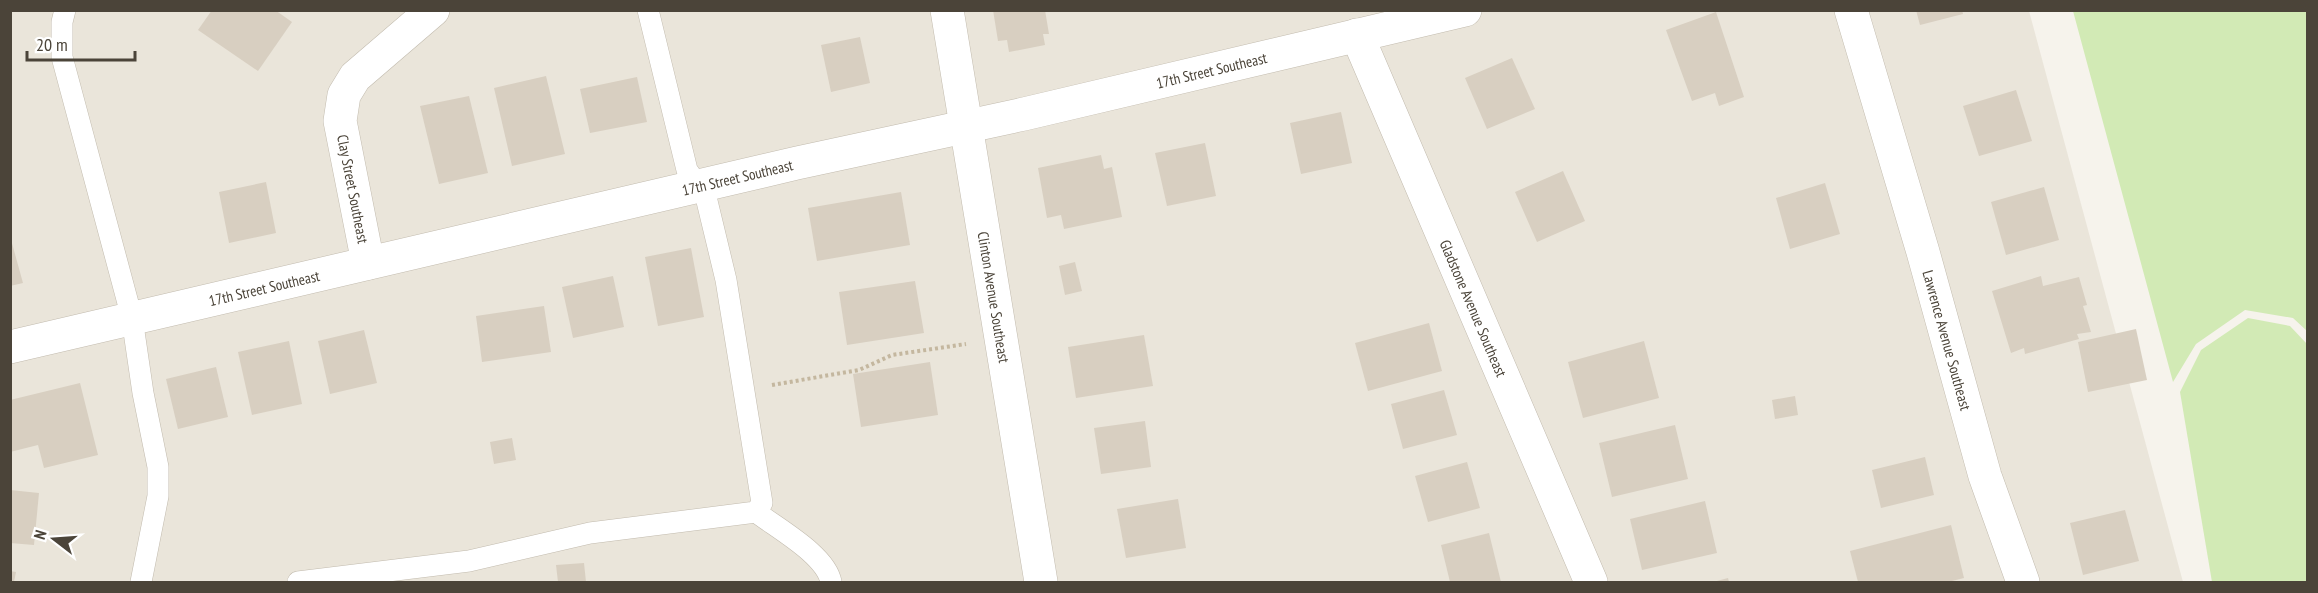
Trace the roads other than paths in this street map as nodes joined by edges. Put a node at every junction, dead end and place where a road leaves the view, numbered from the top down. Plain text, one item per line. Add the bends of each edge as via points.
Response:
1 (65, 10) edge
2 (433, 10) edge
3 (648, 10) edge
4 (946, 10) edge
5 (1465, 10) edge
6 (1851, 10) edge
7 (1357, 35) junction
8 (966, 126) junction
9 (700, 187) junction
10 (368, 263) junction
11 (132, 318) junction
12 (10, 347) edge
13 (756, 512) junction
14 (141, 582) edge
15 (298, 582) edge
16 (831, 582) edge
17 (1041, 582) edge
18 (1591, 582) edge
19 (2023, 582) edge

1 - 11 lane via 62,57
2 - 10 street, Clay Street Southeast via 355,76 344,95 340,121
3 - 9 lane via 687,170
4 - 8 street, Clinton Avenue Southeast
5 - 7 street, 17th Street Southeast
6 - 19 street, Lawrence Avenue Southeast via 1985,476
7 - 8 street, 17th Street Southeast
7 - 18 street, Gladstone Avenue Southeast
8 - 9 street, 17th Street Southeast
8 - 17 street, Clinton Avenue Southeast
9 - 10 street, 17th Street Southeast
9 - 13 lane via 706,197 726,280 745,390 762,503
10 - 11 street, 17th Street Southeast
11 - 12 street, 17th Street Southeast
11 - 14 lane via 158,466 158,496
13 - 15 lane via 590,533 469,561
13 - 16 lane via 821,561

